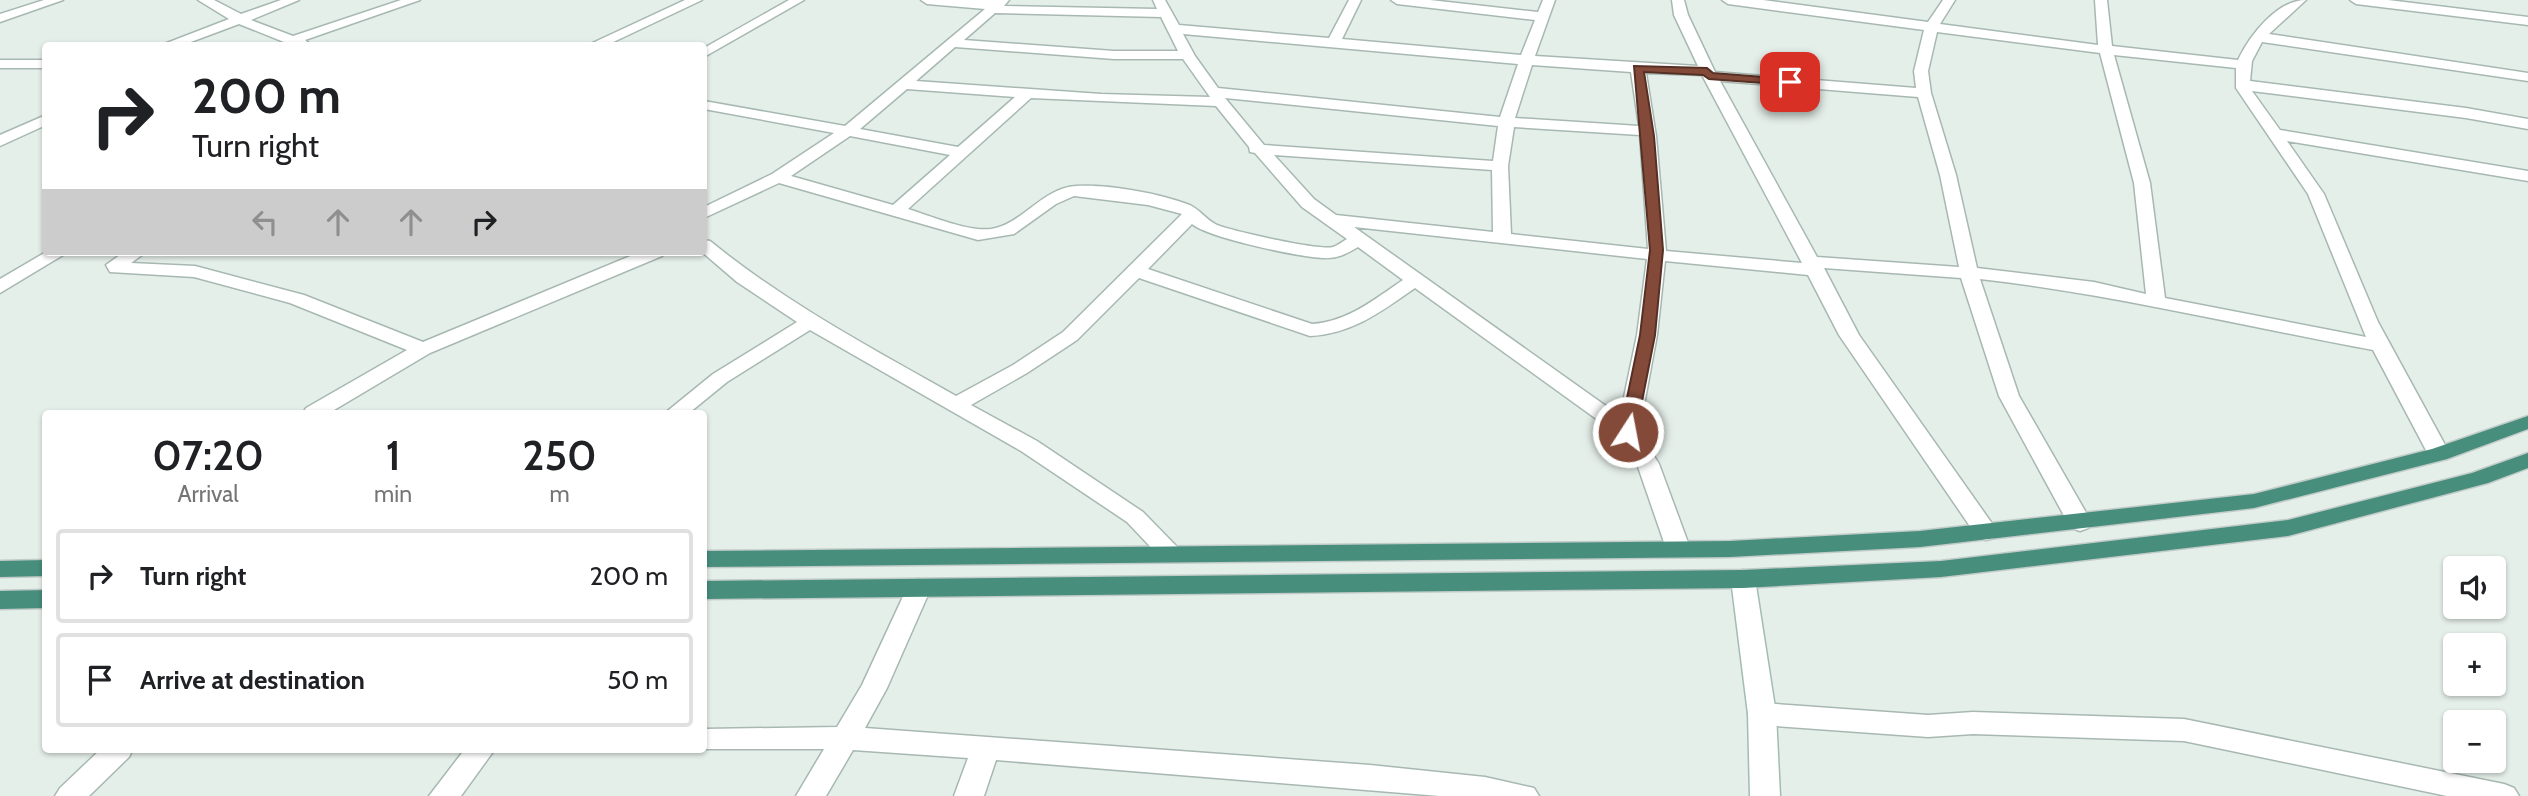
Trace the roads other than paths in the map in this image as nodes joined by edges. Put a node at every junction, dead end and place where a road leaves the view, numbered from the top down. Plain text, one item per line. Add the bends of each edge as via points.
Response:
1 (57, 0) edge
2 (204, 0) edge
3 (293, 0) edge
4 (414, 0) edge
5 (696, 0) edge
6 (798, 0) edge
7 (927, 0) edge
8 (1355, 0) edge
9 (1398, 0) edge
10 (1549, 0) edge
11 (1678, 0) edge
12 (1728, 0) edge
13 (1880, 0) edge
14 (1949, 0) edge
15 (2101, 0) edge
16 (2300, 0) edge
17 (2356, 0) edge
18 (997, 5) edge
19 (1166, 14) edge
20 (1543, 17) junction
21 (0, 18) edge
22 (238, 18) junction
23 (2528, 21) edge
24 (1897, 22) junction
25 (1931, 27) junction
26 (2259, 37) junction
27 (293, 40) junction
28 (1334, 41) junction
29 (176, 42) edge
30 (298, 42) edge
31 (602, 42) edge
32 (951, 43) junction
33 (2106, 50) junction
34 (707, 51) edge
35 (1187, 55) junction
36 (1527, 61) junction
37 (0, 64) edge
38 (42, 64) edge
39 (2243, 65) junction
40 (1638, 69) junction
41 (1708, 74) junction
42 (2528, 77) edge
43 (903, 84) junction
44 (2243, 85) junction
45 (1029, 92) junction
46 (1924, 93) junction
47 (1217, 97) junction
48 (707, 107) edge
49 (42, 122) edge
50 (1507, 122) junction
51 (2528, 124) edge
52 (848, 131) junction
53 (1647, 131) junction
54 (2275, 134) junction
55 (2, 138) edge
56 (1256, 149) junction
57 (961, 152) junction
58 (1500, 166) junction
59 (2528, 176) edge
60 (778, 177) junction
61 (707, 212) edge
62 (895, 212) junction
63 (1191, 215) junction
64 (1331, 220) junction
65 (1502, 239) junction
66 (1358, 240) junction
67 (707, 247) edge
68 (52, 256) edge
69 (130, 256) edge
70 (646, 256) edge
71 (1656, 256) junction
72 (1814, 266) junction
73 (1137, 271) junction
74 (1969, 273) junction
75 (1416, 280) junction
76 (0, 287) edge
77 (2156, 300) junction
78 (810, 322) junction
79 (2380, 345) junction
80 (423, 349) junction
81 (957, 404) junction
82 (319, 410) edge
83 (680, 410) edge
84 (2528, 422) edge
85 (1628, 432) junction
86 (2439, 454) junction
87 (2528, 460) edge
88 (2080, 523) junction
89 (1986, 532) junction
90 (1678, 548) junction
91 (1171, 553) junction
92 (707, 559) edge
93 (42, 568) edge
94 (0, 569) edge
95 (1743, 579) junction
96 (919, 588) junction
97 (707, 590) edge
98 (42, 599) edge
99 (0, 600) edge
100 (1762, 714) junction
101 (845, 738) junction
102 (707, 740) edge
103 (986, 748) junction
104 (115, 753) edge
105 (478, 753) edge
106 (1367, 787) edge
107 (2487, 794) edge
108 (71, 796) edge
109 (443, 796) edge
110 (811, 796) edge
111 (968, 796) edge
112 (1524, 796) edge
113 (1765, 796) edge

1 - 21 street
2 - 22 street
3 - 22 street
4 - 27 street
5 - 31 street
6 - 34 street
7 - 18 street
8 - 28 street
9 - 20 street
10 - 20 street
11 - 41 street
12 - 24 street
13 - 24 street
14 - 25 street
15 - 33 street
16 - 26 street
17 - 23 street
18 - 19 street
18 - 32 street
19 - 28 street
19 - 35 street
20 - 36 street
22 - 27 street
22 - 29 street
24 - 25 street
25 - 33 street
25 - 46 street via 1922,71
26 - 39 street
26 - 42 street
27 - 30 street
28 - 36 street
32 - 35 street via 1114,55
32 - 43 street
33 - 39 street
33 - 77 street via 2142,183
35 - 47 street
36 - 40 street
36 - 50 street
37 - 38 street
39 - 44 street
40 - 41 street
40 - 53 street
41 - 46 street
41 - 72 street
43 - 45 street
43 - 52 street
44 - 51 street
44 - 54 street
45 - 47 street via 1130,102
45 - 57 street
46 - 74 street
47 - 50 street
47 - 56 street
48 - 52 street
49 - 55 street
50 - 53 street
50 - 58 street
52 - 57 street
52 - 60 street
53 - 71 street
54 - 59 street
54 - 79 street via 2316,194
56 - 58 street
56 - 64 street
57 - 62 street
58 - 65 street
60 - 61 street
60 - 62 street
62 - 63 street via 995,236 1074,191 1184,208
63 - 66 street via 1215,230 1321,253 1337,252
63 - 73 street
64 - 65 street
64 - 66 street
65 - 71 street
66 - 75 street
67 - 78 street
68 - 76 street
69 - 80 street via 116,268 184,271 233,282 297,299
70 - 80 street
71 - 72 street
71 - 85 street via 1647,335
72 - 74 street
72 - 89 street via 1849,335
73 - 75 street via 1321,331 1343,326
73 - 81 street via 1070,336
74 - 77 street
74 - 88 street via 2008,396
75 - 85 street
77 - 79 street
78 - 81 street
78 - 83 street via 720,378
79 - 86 street
80 - 82 street
81 - 91 street via 1135,517
84 - 86 highway
85 - 90 street via 1648,464
86 - 88 highway via 2254,501
87 - 95 highway via 2480,478 2288,528 1941,569
88 - 89 highway
89 - 90 highway via 1906,540
90 - 91 highway
91 - 92 highway
93 - 94 highway
95 - 96 highway
95 - 100 street
96 - 97 highway
96 - 101 street via 874,688
98 - 99 highway
100 - 107 street via 1928,726 1973,723 2184,730
100 - 113 street
101 - 102 street
101 - 103 street
101 - 110 street
103 - 106 street
103 - 111 street
104 - 108 street
105 - 109 street
106 - 112 street via 1486,789

